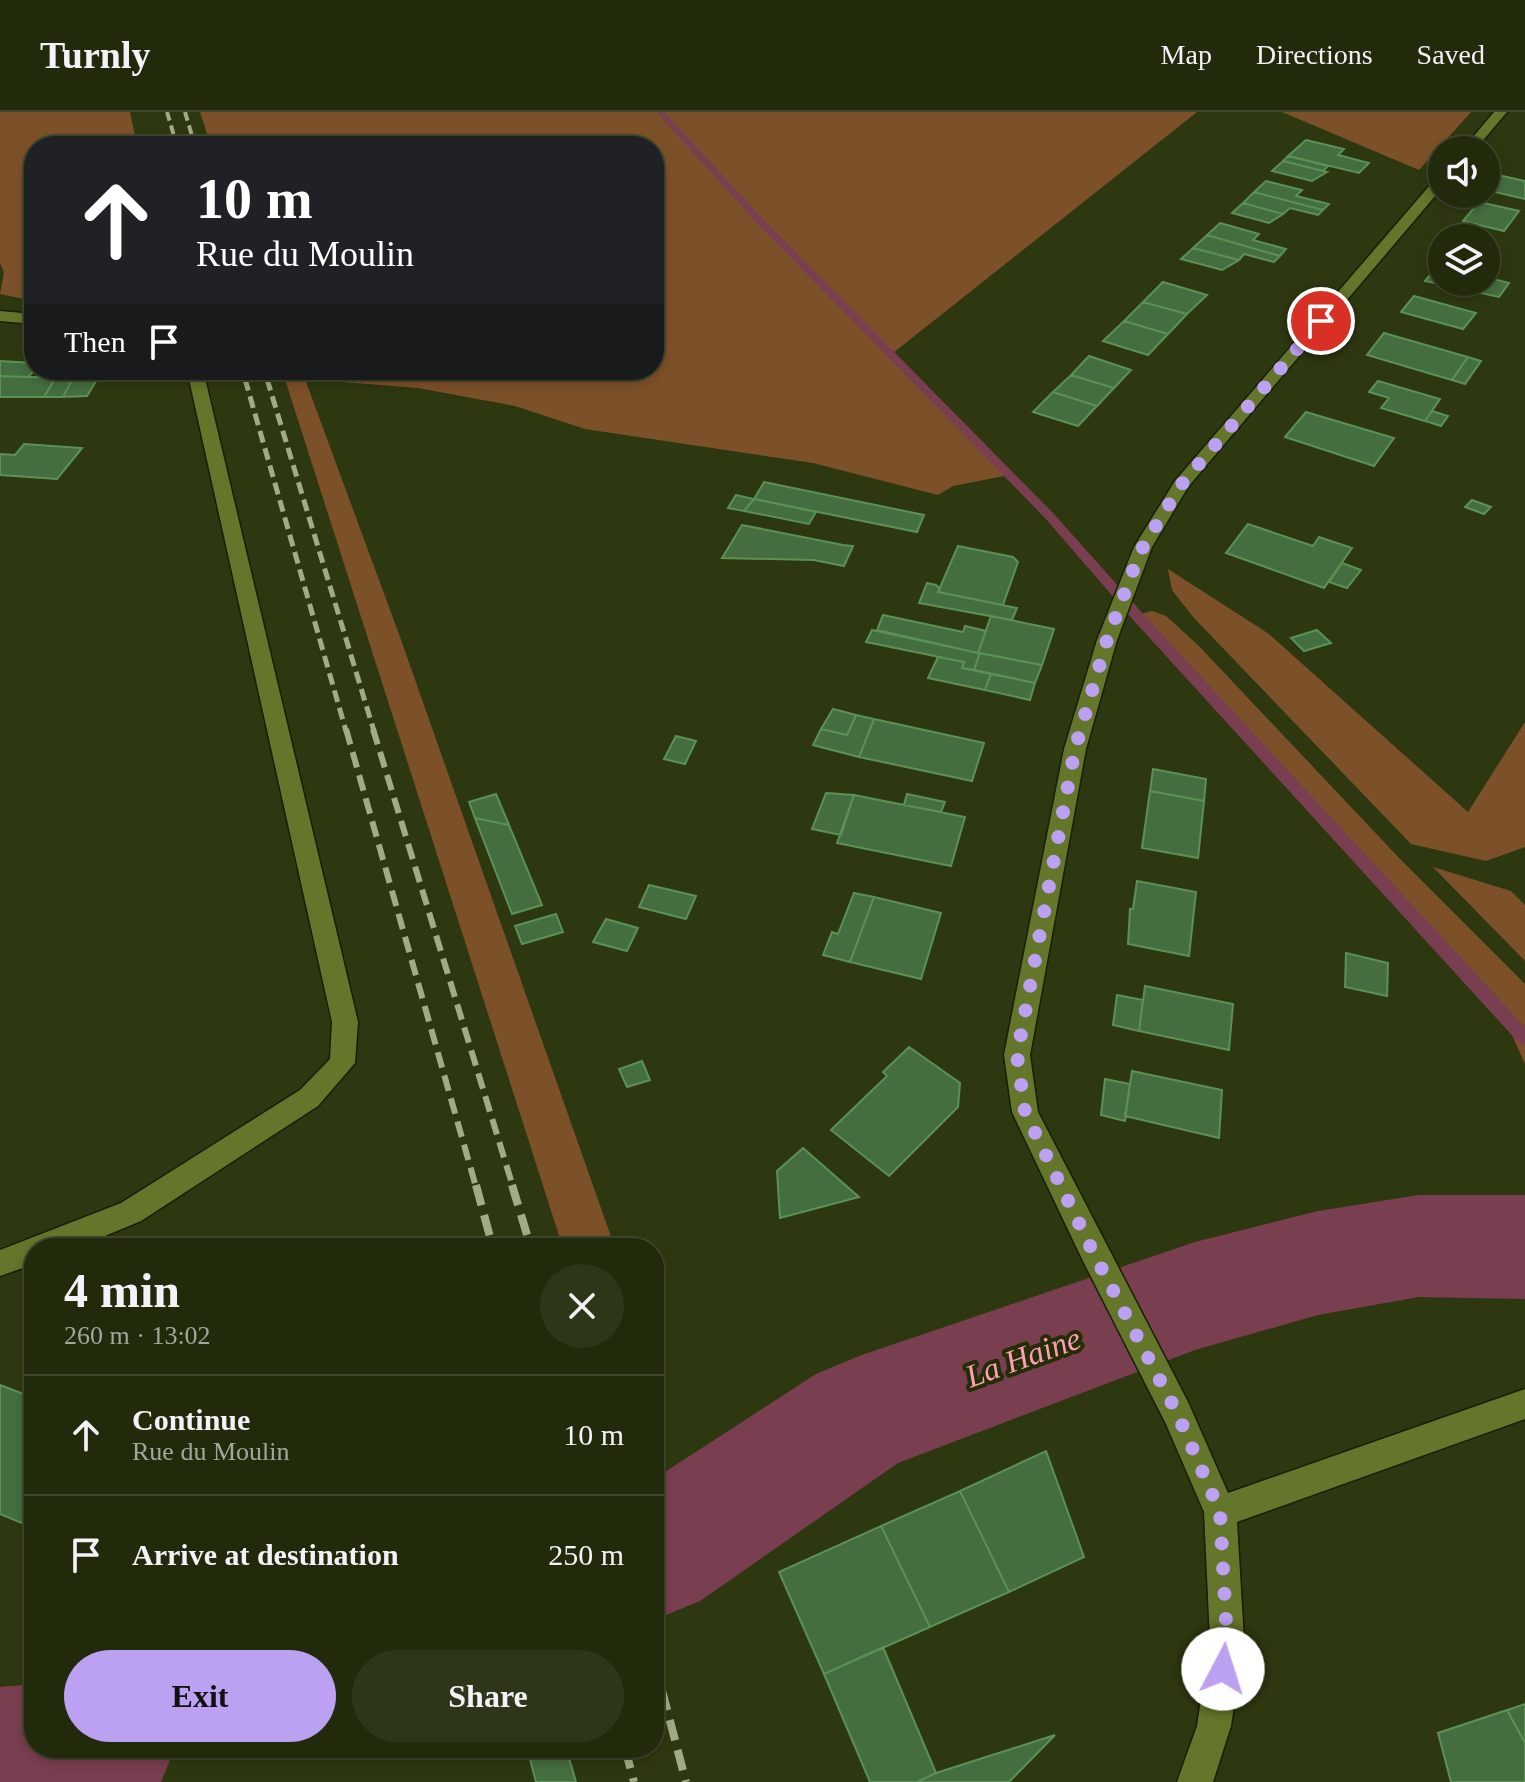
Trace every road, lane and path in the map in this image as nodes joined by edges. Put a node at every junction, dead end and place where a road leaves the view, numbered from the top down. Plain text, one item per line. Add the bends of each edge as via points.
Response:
1 (1501, 112) edge
2 (1480, 136) edge
3 (1428, 196) edge
4 (0, 316) edge
5 (24, 318) edge
6 (197, 380) edge
7 (68, 1238) edge
8 (24, 1255) edge
9 (0, 1263) edge
10 (1525, 1404) edge
11 (1220, 1512) junction
12 (1195, 1782) edge

1 - 2 street
3 - 11 street via 1181,485 1143,547 1107,640 1075,749 1017,1055 1025,1112 1177,1413
4 - 5 street
6 - 7 street via 345,1022 342,1063 309,1098 131,1212
8 - 9 street
10 - 11 street
11 - 12 street via 1227,1640 1214,1726

